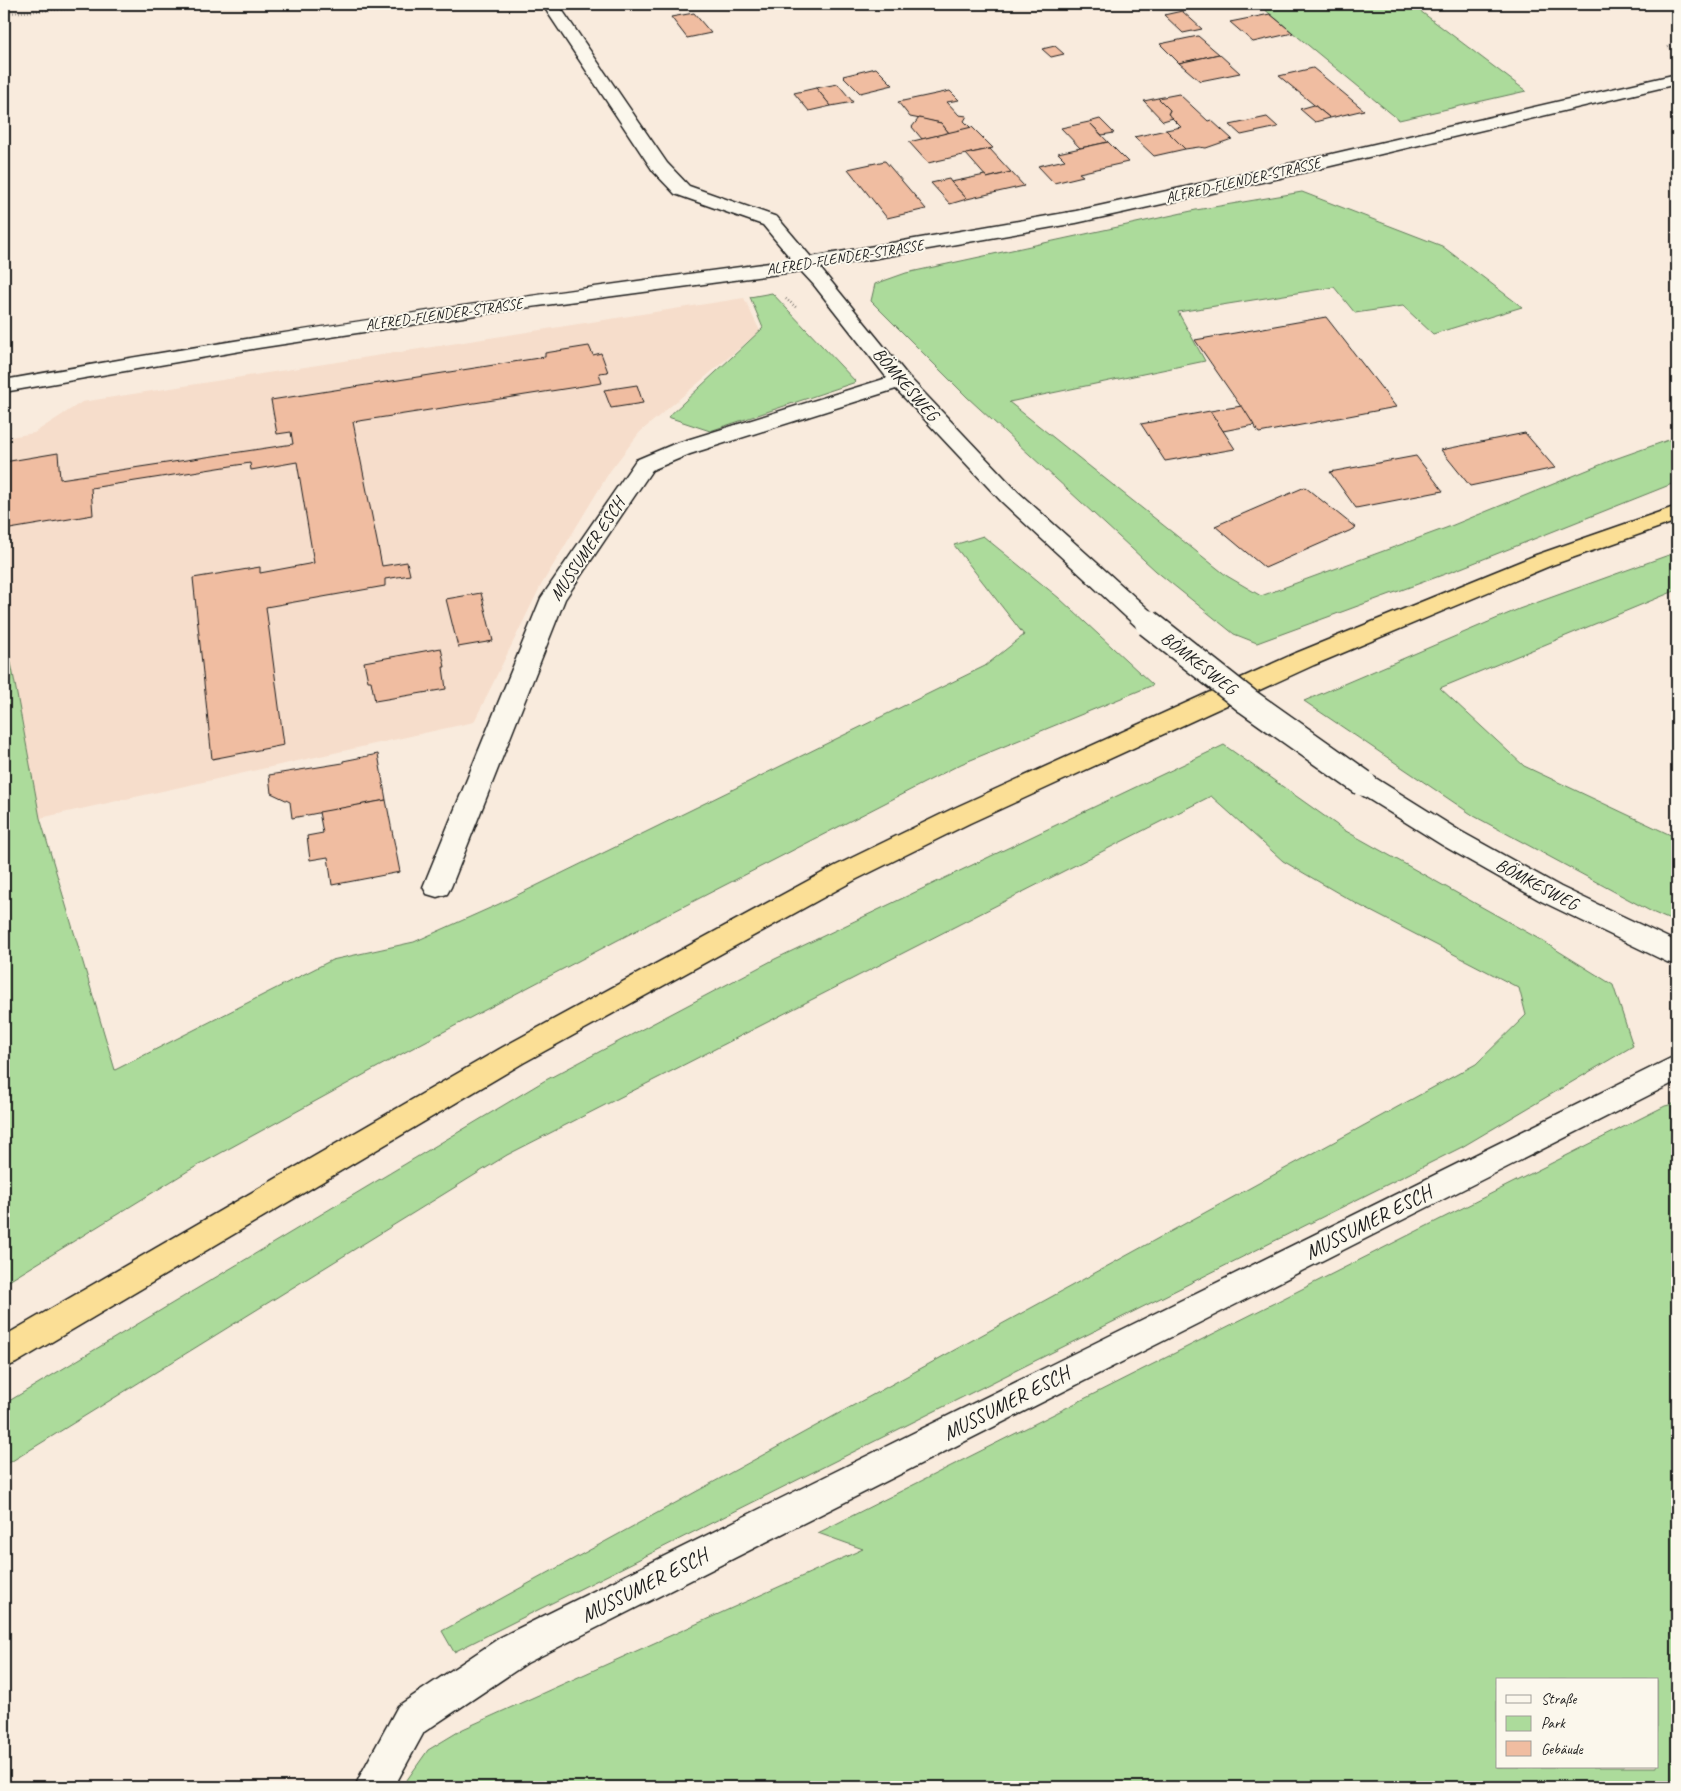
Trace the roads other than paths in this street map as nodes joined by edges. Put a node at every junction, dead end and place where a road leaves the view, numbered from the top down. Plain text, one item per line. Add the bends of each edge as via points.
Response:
1 (550, 4) edge
2 (1677, 79) edge
3 (806, 264) junction
4 (900, 381) junction
5 (4, 386) edge
6 (1677, 513) edge
7 (437, 887) dead end
8 (1677, 954) edge
9 (1677, 1066) edge
10 (4, 1353) edge
11 (374, 1787) edge

1 - 3 street, BÖMKESWEG via 660,167 682,190 770,221
2 - 3 street, ALFRED-FLENDER-STRASSE via 1076,217
3 - 4 street, BÖMKESWEG
3 - 5 street, ALFRED-FLENDER-STRASSE via 277,339
4 - 7 street, MUSSUMER ESCH via 682,449 644,465 553,598
4 - 8 street, BÖMKESWEG, bridge via 1010,497 1148,623 1247,701 1363,783 1451,838 1551,894
6 - 10 highway via 1544,560 1305,660 979,808 845,873 513,1054
9 - 11 street, MUSSUMER ESCH via 514,1650 411,1719

